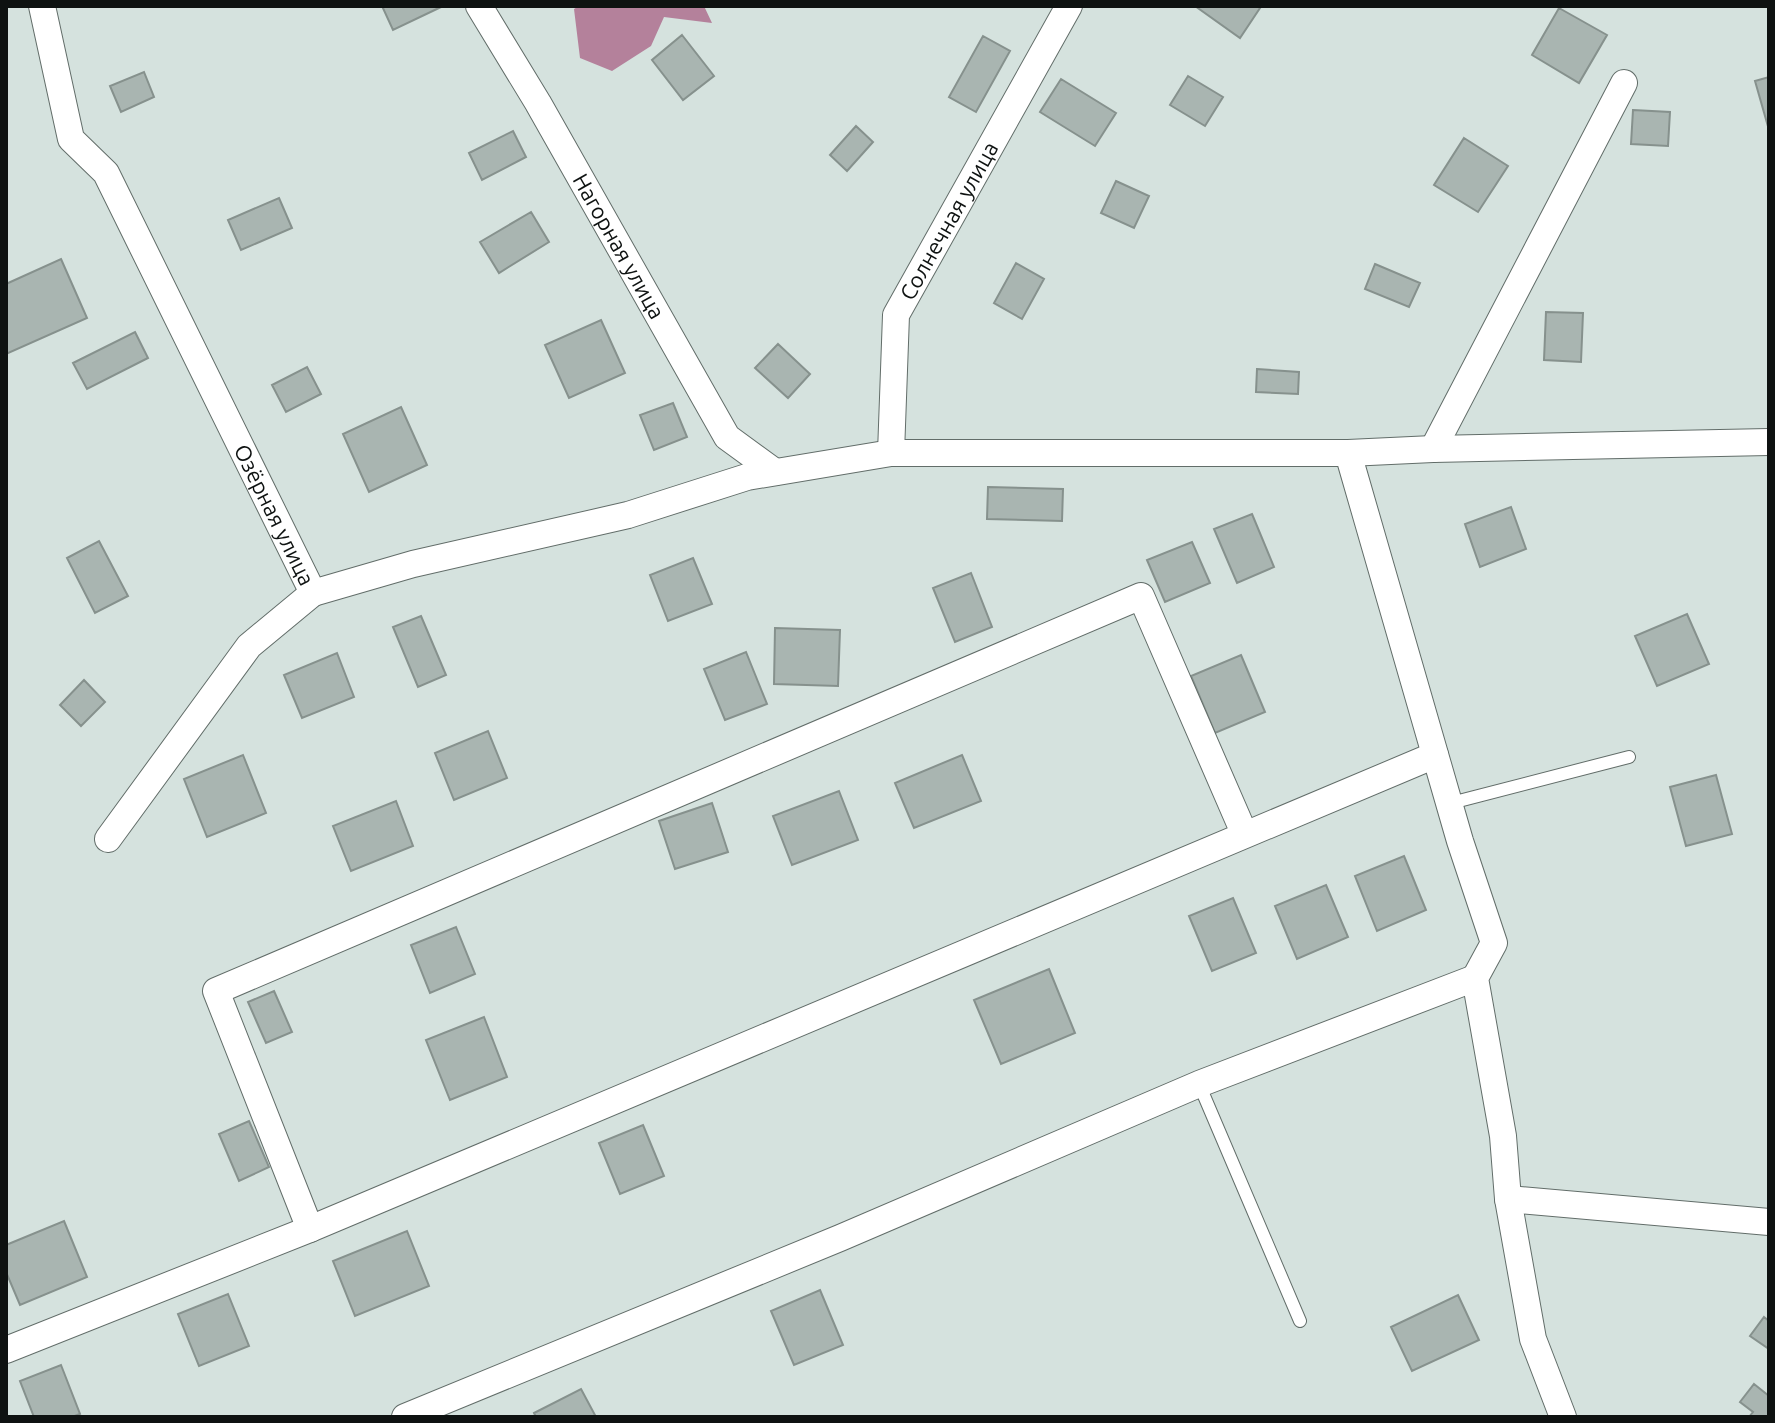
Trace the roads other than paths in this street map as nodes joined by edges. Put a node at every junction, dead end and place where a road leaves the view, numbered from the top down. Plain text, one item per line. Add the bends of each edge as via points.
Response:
1 (42, 6) edge
2 (479, 6) edge
3 (1069, 6) edge
4 (1624, 83) dead end
5 (1769, 442) edge
6 (1433, 449) junction
7 (891, 453) junction
8 (1348, 453) junction
9 (775, 472) junction
10 (313, 593) junction
11 (1435, 755) junction
12 (1629, 757) dead end
13 (1451, 803) junction
14 (1244, 833) junction
15 (108, 839) dead end
16 (1475, 978) junction
17 (1199, 1084) junction
18 (1508, 1199) junction
19 (1769, 1222) edge
20 (310, 1229) junction
21 (1300, 1321) dead end
22 (6, 1350) edge
23 (405, 1417) edge
24 (1563, 1417) edge

1 - 10 street, Озёрная улица via 71,139 106,173
2 - 9 street, Нагорная улица via 727,437
3 - 7 street, Солнечная улица via 896,315
4 - 6 street
5 - 6 street, Озёрная улица
6 - 8 street, Озёрная улица
7 - 8 street, Озёрная улица
7 - 9 street, Озёрная улица
8 - 11 street
9 - 10 street, Озёрная улица via 628,515 413,564
10 - 15 street via 249,646
11 - 13 street
11 - 14 street
12 - 13 lane
13 - 16 street via 1494,943
14 - 20 street
14 - 20 street via 1141,596 216,991
16 - 17 street
16 - 18 street via 1503,1136
17 - 21 lane
17 - 23 street
18 - 19 street
18 - 24 street via 1533,1339
20 - 22 street

